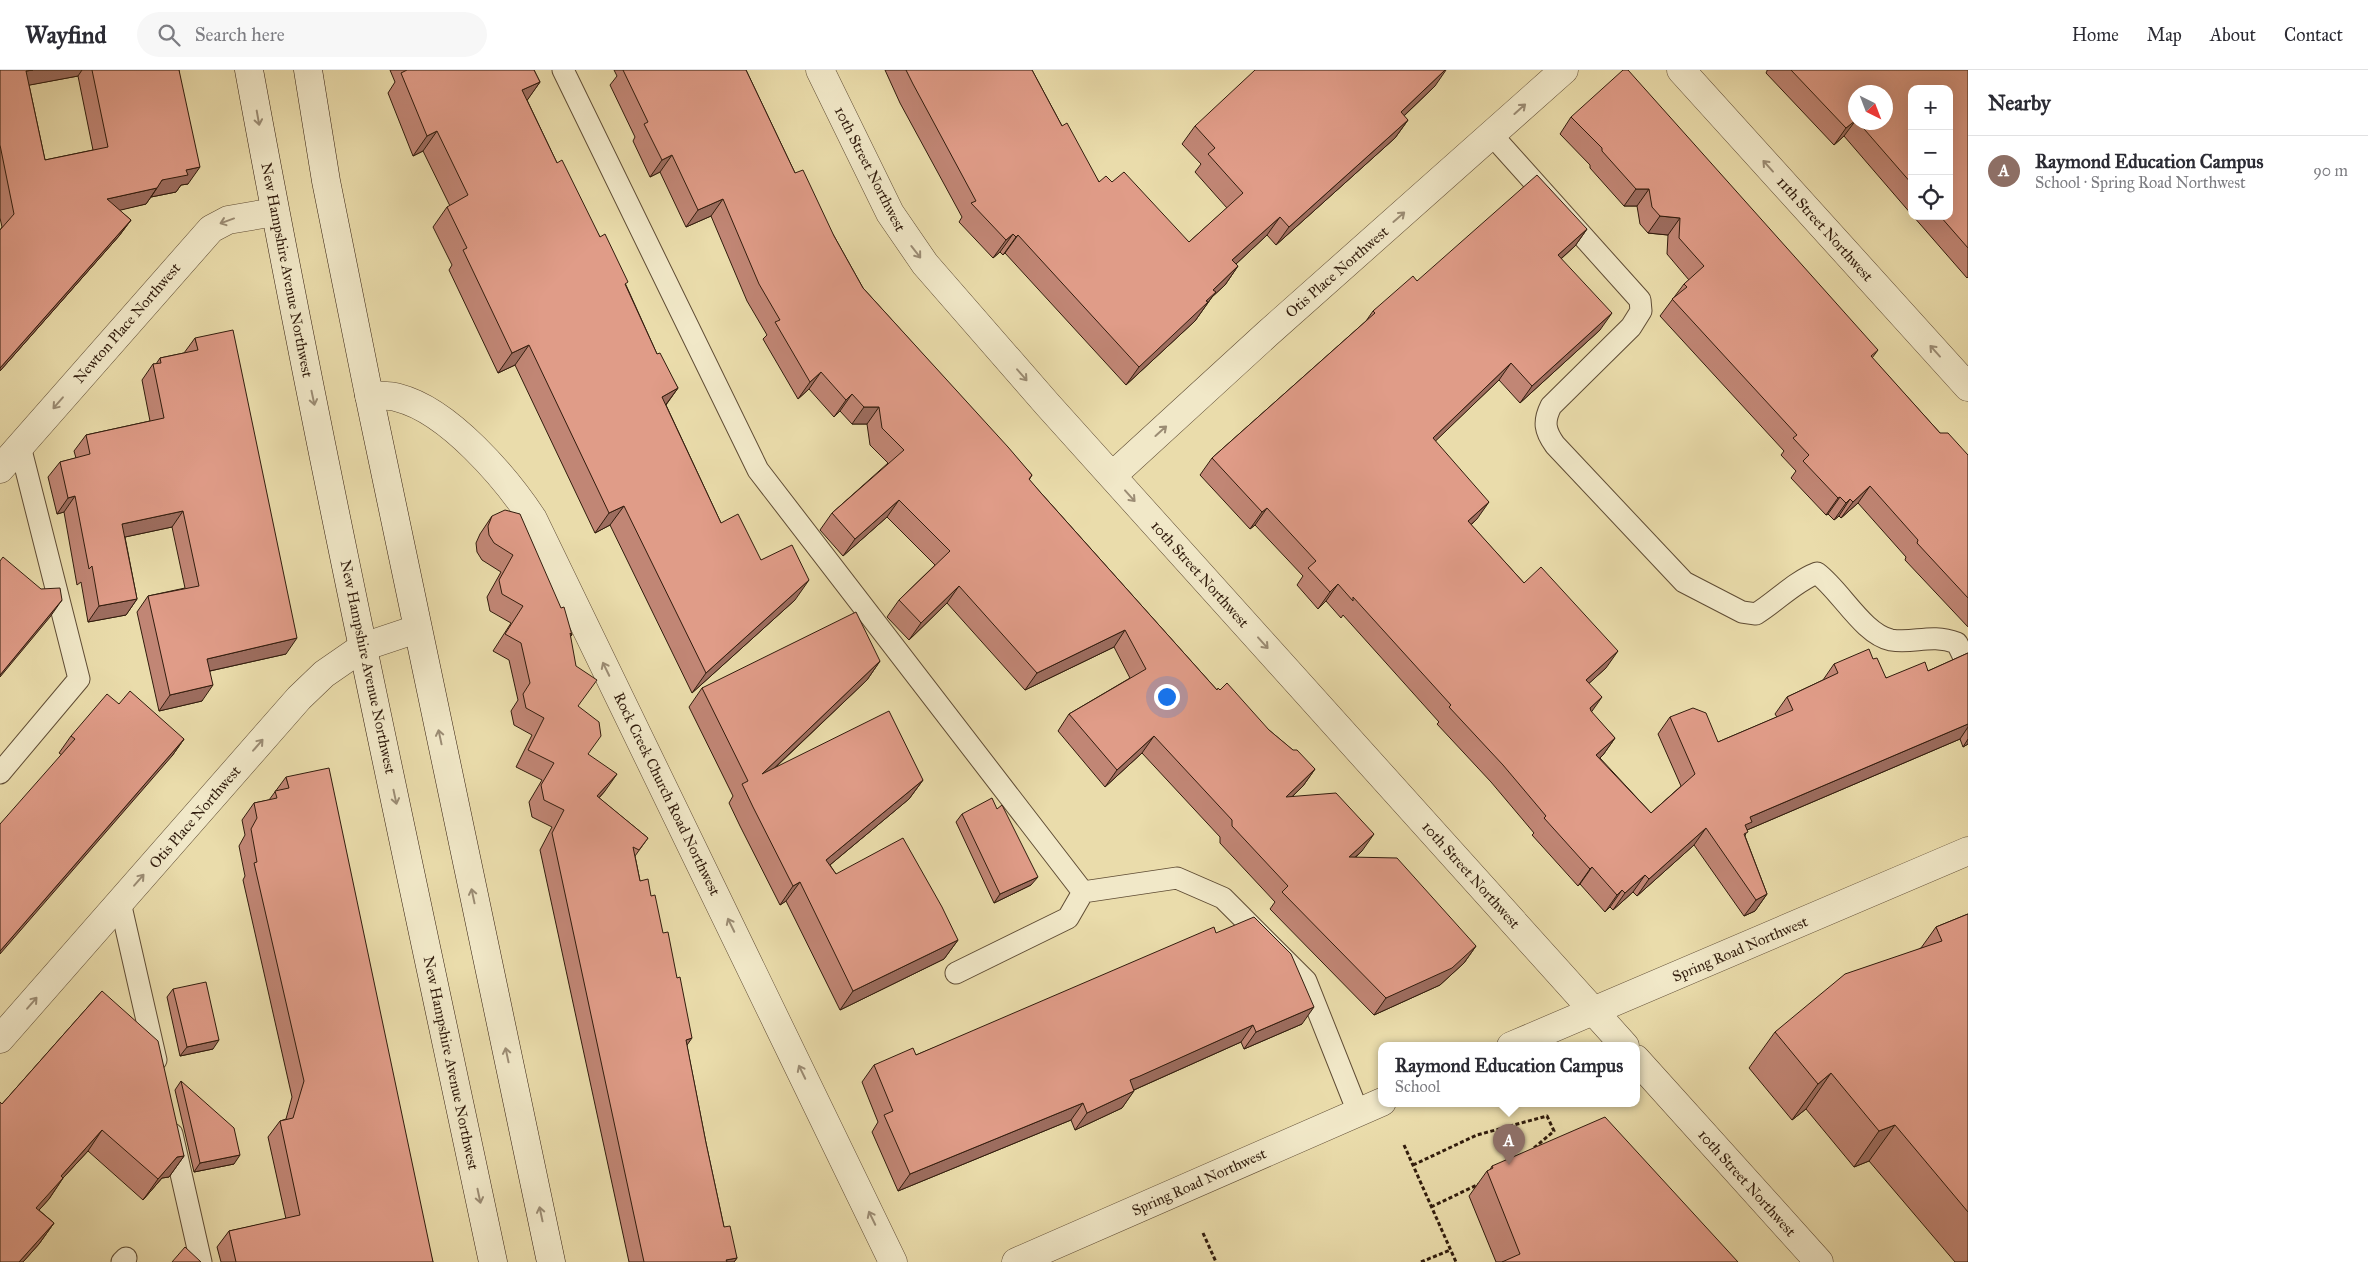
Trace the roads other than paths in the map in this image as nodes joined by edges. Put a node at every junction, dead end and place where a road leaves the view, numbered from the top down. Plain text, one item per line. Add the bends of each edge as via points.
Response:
1 (249, 70) edge
2 (308, 70) edge
3 (563, 70) edge
4 (820, 70) edge
5 (1564, 70) edge
6 (1682, 70) edge
7 (1491, 134) junction
8 (275, 212) junction
9 (1968, 387) edge
10 (369, 396) junction
11 (20, 446) junction
12 (0, 468) edge
13 (1112, 476) junction
14 (417, 630) junction
15 (363, 647) junction
16 (1968, 666) edge
17 (0, 773) edge
18 (1968, 851) edge
19 (1083, 892) junction
20 (120, 902) junction
21 (956, 973) dead end
22 (1594, 1011) junction
23 (0, 1039) edge
24 (1520, 1042) edge
25 (1621, 1042) edge
26 (1640, 1063) edge
27 (159, 1077) edge
28 (1370, 1107) edge
29 (168, 1116) edge
30 (201, 1262) edge
31 (492, 1262) edge
32 (551, 1262) edge
33 (893, 1262) edge
34 (1016, 1262) edge
35 (1818, 1262) edge

1 -> 8 street, New Hampshire Avenue Northwest
2 - 10 street via 326,181
3 - 19 lane via 758,470
4 -> 13 street, 10th Street Northwest via 890,214 912,248
7 -> 5 street, Otis Place Northwest
9 -> 6 street, 11th Street Northwest
13 -> 7 street, Otis Place Northwest
7 - 16 lane via 1640,300 1640,311 1631,327 1551,406 1545,419 1546,432 1555,445 1684,582 1742,612 1756,614 1772,605 1802,579 1817,573 1829,582 1874,633 1892,640 1941,637 1957,643
8 -> 11 street, Newton Place Northwest via 228,220 211,229
8 -> 15 street, New Hampshire Avenue Northwest
10 - 14 street
33 -> 10 street, Rock Creek Church Road Northwest via 533,519 493,466 449,426 418,405 399,397
11 - 12 street, Newton Place Northwest
11 - 17 lane via 79,679
13 -> 22 street, 10th Street Northwest
14 - 15 street, Otis Place Northwest
32 -> 14 street
20 -> 15 street, Otis Place Northwest via 299,698 324,674
15 -> 31 street, New Hampshire Avenue Northwest
18 - 22 street, Spring Road Northwest
19 - 21 lane via 1068,918
19 - 28 lane via 1177,878 1223,898 1306,981
23 -> 20 street, Otis Place Northwest
20 - 27 lane
22 - 24 street, Spring Road Northwest
22 - 25 street, 10th Street Northwest
26 - 35 street, 10th Street Northwest
28 - 34 street, Spring Road Northwest
29 - 30 lane

